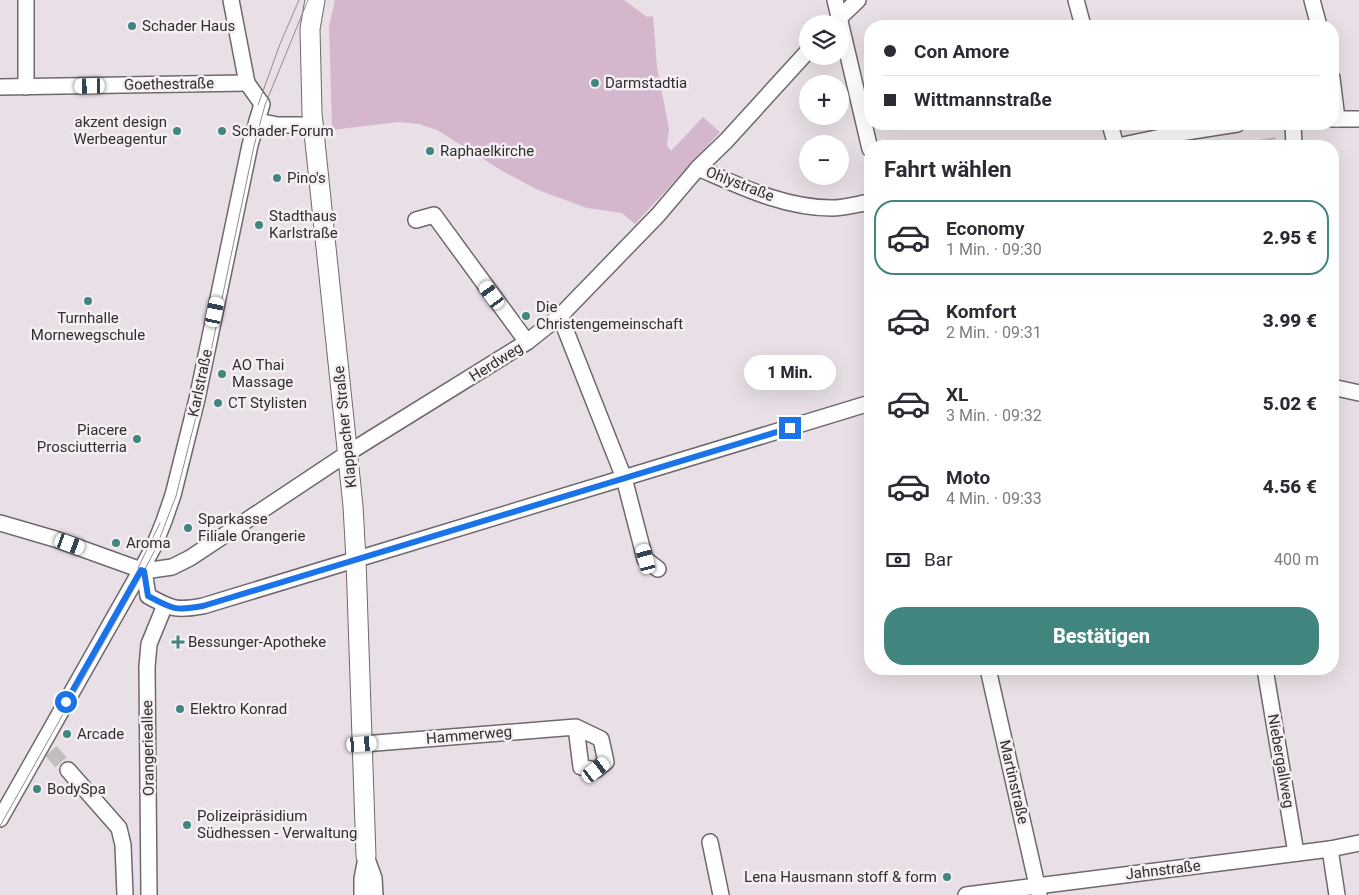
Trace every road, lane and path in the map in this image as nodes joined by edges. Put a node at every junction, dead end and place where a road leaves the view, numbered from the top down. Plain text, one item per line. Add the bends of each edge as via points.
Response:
1 (26, 0) edge
2 (231, 0) edge
3 (314, 0) edge
4 (835, 0) edge
5 (858, 0) edge
6 (1076, 0) edge
7 (1312, 0) edge
8 (836, 15) edge
9 (842, 15) edge
10 (1081, 20) edge
11 (1317, 20) edge
12 (799, 61) edge
13 (848, 65) edge
14 (247, 83) junction
15 (0, 87) edge
16 (26, 87) junction
17 (1339, 119) edge
18 (1359, 119) edge
19 (257, 121) junction
20 (312, 125) junction
21 (864, 126) edge
22 (1199, 130) edge
23 (1146, 140) edge
24 (698, 168) junction
25 (864, 203) edge
26 (416, 220) dead end
27 (560, 316) junction
28 (527, 342) junction
29 (1339, 389) edge
30 (1359, 393) edge
31 (864, 405) edge
32 (348, 453) junction
33 (624, 478) junction
34 (0, 523) edge
35 (356, 560) junction
36 (658, 569) dead end
37 (142, 570) junction
38 (165, 605) junction
39 (989, 675) edge
40 (1266, 675) edge
41 (576, 727) dead end
42 (362, 744) junction
43 (68, 770) tunnel mouth
44 (0, 819) edge
45 (710, 842) dead end
46 (1359, 843) edge
47 (1330, 848) junction
48 (1296, 853) junction
49 (366, 856) junction
50 (1038, 891) edge
51 (125, 895) edge
52 (149, 895) edge
53 (362, 895) edge
54 (375, 895) edge
55 (721, 895) edge
56 (966, 895) edge
57 (1338, 895) edge

1 - 16 street
2 - 14 street
3 - 20 street, Klappacher Straße via 310,29
4 - 8 street
5 - 9 street
6 - 10 street
7 - 11 street
12 - 24 street, Herdweg
13 - 21 street
14 - 16 street, Goethestraße
14 - 19 street, Karlstraße via 262,104
15 - 16 street, Goethestraße
17 - 18 street
19 - 20 street
19 - 37 street, Karlstraße via 200,388 173,495
20 - 32 street, Klappacher Straße
22 - 23 street
24 - 25 street, Ohlystraße via 769,198 834,208
24 - 27 street, Herdweg via 658,215
26 - 28 street via 434,215
27 - 28 street, Herdweg
27 - 33 street
28 - 32 street, Herdweg
29 - 30 street
31 - 33 street
32 - 35 street, Klappacher Straße
32 - 37 street, Herdweg via 190,558 172,567
33 - 35 street
33 - 36 street via 646,559
34 - 37 street
35 - 38 street via 203,606 180,610
35 - 42 street, Klappacher Straße
37 - 38 street via 148,596
37 - 44 street, Karlstraße via 47,747
38 - 52 street, Orangerieallee via 149,644 147,667
39 - 50 street, Martinstraße
40 - 48 street, Niebergallweg
41 - 42 street, Hammerweg
42 - 49 street, Klappacher Straße
43 - 51 street via 119,828
45 - 55 street
46 - 47 street, Jahnstraße
47 - 48 street, Jahnstraße
47 - 57 street
48 - 50 street, Jahnstraße
49 - 53 street, Klappacher Straße
49 - 54 street, Klappacher Straße via 374,878
50 - 56 street, Jahnstraße

